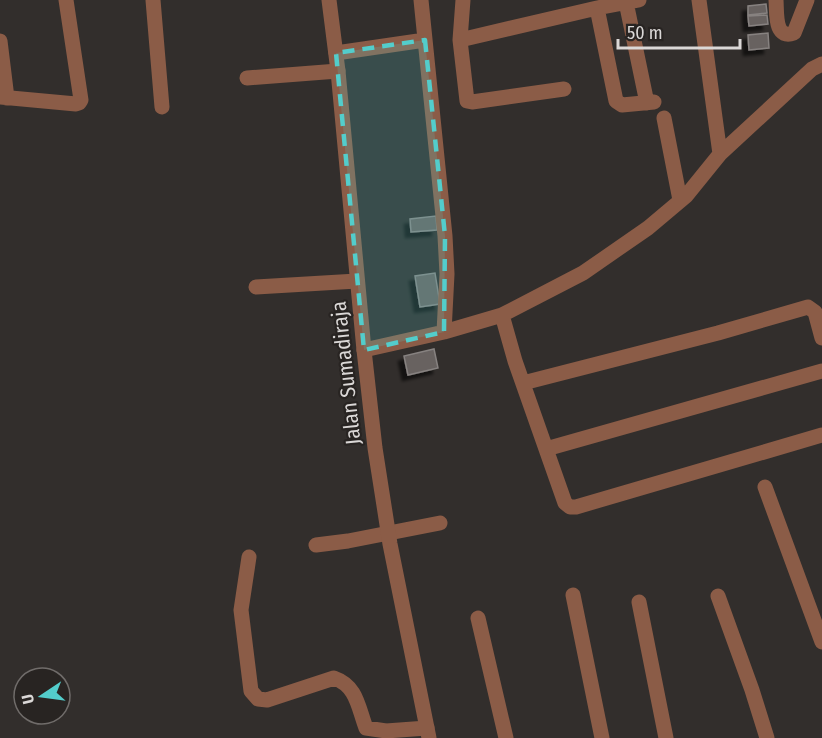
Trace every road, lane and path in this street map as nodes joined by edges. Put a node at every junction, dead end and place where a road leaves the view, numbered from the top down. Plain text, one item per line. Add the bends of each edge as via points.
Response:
1 (66, 0) edge
2 (153, 0) edge
3 (329, 0) edge
4 (421, 0) edge
5 (463, 0) edge
6 (699, 0) edge
7 (776, 0) edge
8 (807, 0) edge
9 (633, 1) edge
10 (597, 8) junction
11 (425, 40) junction
12 (460, 40) junction
13 (0, 41) edge
14 (336, 53) junction
15 (822, 64) edge
16 (338, 71) junction
17 (247, 78) dead end
18 (564, 89) dead end
19 (3, 97) edge
20 (162, 107) dead end
21 (664, 118) dead end
22 (720, 154) junction
23 (680, 200) junction
24 (357, 281) junction
25 (256, 287) dead end
26 (502, 315) junction
27 (444, 332) junction
28 (822, 338) edge
29 (364, 350) junction
30 (822, 371) edge
31 (523, 383) junction
32 (822, 435) edge
33 (546, 449) junction
34 (765, 487) dead end
35 (440, 523) dead end
36 (388, 532) junction
37 (316, 544) dead end
38 (249, 557) dead end
39 (573, 596) dead end
40 (718, 596) dead end
41 (639, 602) dead end
42 (478, 618) dead end
43 (822, 642) edge
44 (428, 733) edge
45 (506, 738) edge
46 (602, 738) edge
47 (666, 738) edge
48 (767, 738) edge

1 - 19 street via 81,100 76,104
2 - 20 street
3 - 14 street, Jalan Sumadiraja
4 - 11 street
5 - 12 street
6 - 22 street
7 - 8 street via 778,29 787,36 794,33
9 - 10 street
9 - 10 street via 650,103 622,105 616,101
10 - 12 street
11 - 14 street
11 - 27 street via 446,236
12 - 18 street via 467,101
13 - 19 street
14 - 16 street, Jalan Sumadiraja
15 - 22 street
16 - 17 street
16 - 24 street, Jalan Sumadiraja
21 - 23 street
22 - 23 street
23 - 26 street via 648,228 583,273
24 - 25 street
24 - 29 street, Jalan Sumadiraja
26 - 27 street
26 - 31 street
27 - 29 street
28 - 31 street via 815,312 808,307
29 - 36 street, Jalan Sumadiraja
30 - 33 street
31 - 33 street
32 - 33 street via 576,507 565,503
34 - 43 street
35 - 36 street
36 - 37 street
36 - 44 street, Jalan Sumadiraja
38 - 44 street via 242,610 251,692 258,699 267,700 334,678 351,688 366,728
39 - 46 street
40 - 48 street
41 - 47 street
42 - 45 street

